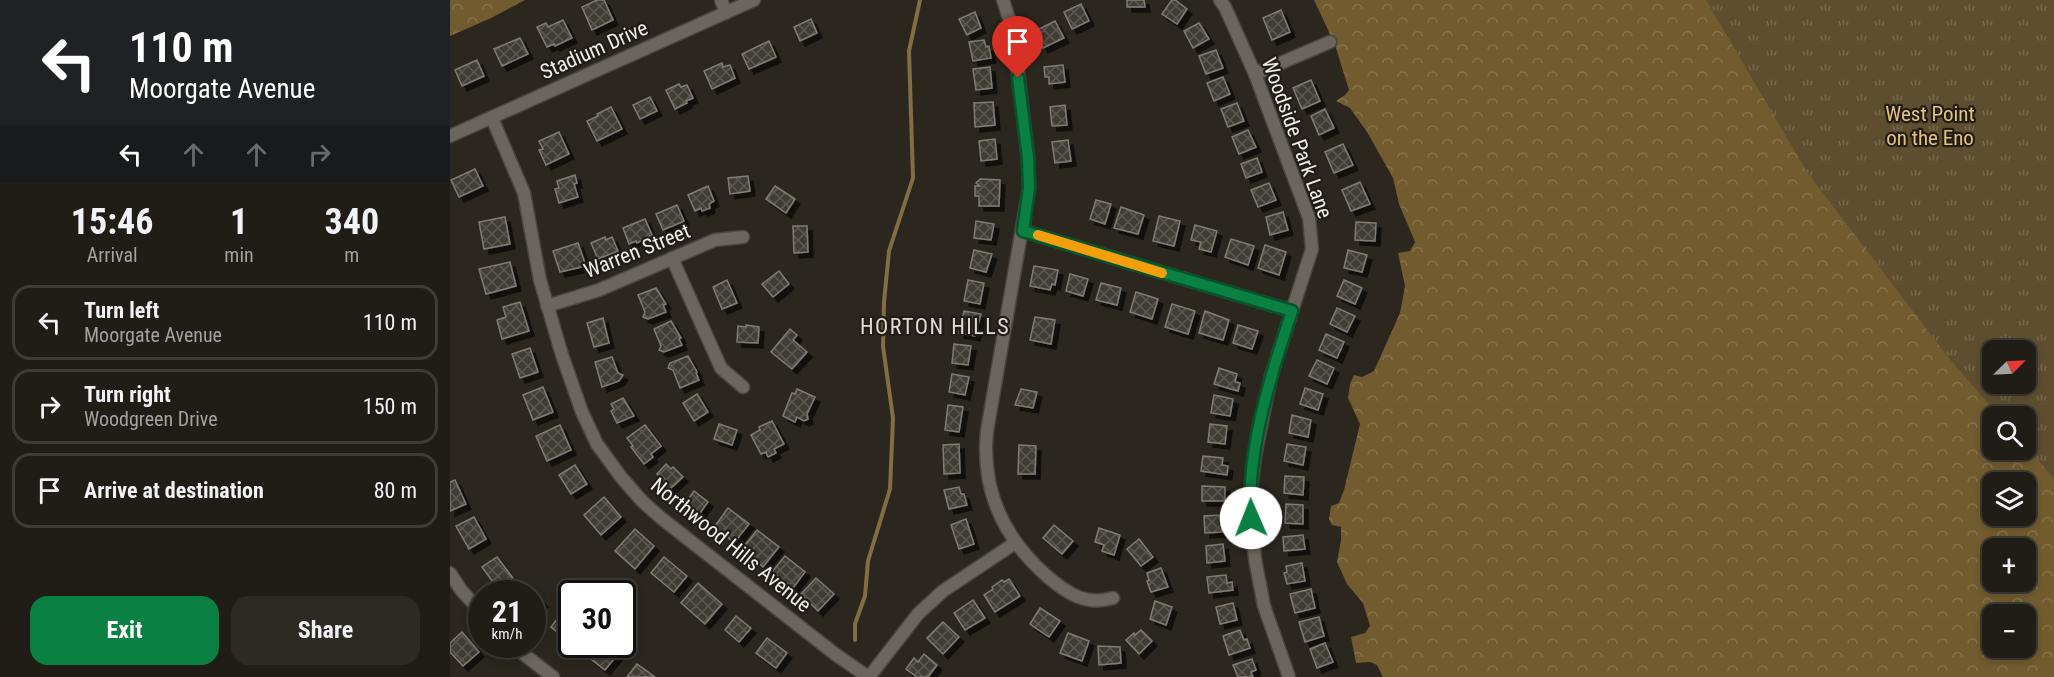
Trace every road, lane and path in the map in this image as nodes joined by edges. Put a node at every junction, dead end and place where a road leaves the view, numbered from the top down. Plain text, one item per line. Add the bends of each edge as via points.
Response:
1 (721, 0) edge
2 (754, 0) edge
3 (1005, 0) edge
4 (1220, 0) edge
5 (726, 13) junction
6 (1330, 42) dead end
7 (1255, 74) junction
8 (492, 118) junction
9 (450, 136) edge
10 (1023, 231) junction
11 (744, 237) dead end
12 (672, 258) junction
13 (547, 306) junction
14 (1292, 311) junction
15 (743, 387) dead end
16 (1016, 543) junction
17 (450, 573) edge
18 (461, 590) junction
19 (468, 598) edge
20 (1113, 598) dead end
21 (450, 599) edge
22 (529, 658) edge
23 (553, 677) edge
24 (869, 677) edge
25 (1288, 677) edge

1 - 5 street
2 - 5 street, Stadium Drive
3 - 10 street via 1013,31 1028,158 1029,188
4 - 7 street, Woodside Park Lane
5 - 8 street, Stadium Drive
6 - 7 street
7 - 14 street, Woodside Park Lane via 1309,218 1312,249
8 - 9 street, Stadium Drive
8 - 13 street, Northwood Hills Avenue via 524,193
10 - 14 street
10 - 16 street via 986,447 989,482 1001,519
11 - 12 street, Warren Street via 716,240
12 - 13 street, Warren Street via 599,290
12 - 15 street via 721,368
13 - 24 street, Northwood Hills Avenue via 582,412 597,444 621,477 662,518
14 - 25 street, Woodside Park Lane via 1271,376 1250,498 1264,606
16 - 20 street via 1031,563 1059,587 1088,600
16 - 24 street via 943,591 918,614
17 - 18 street
18 - 19 street
18 - 21 street
22 - 23 street

